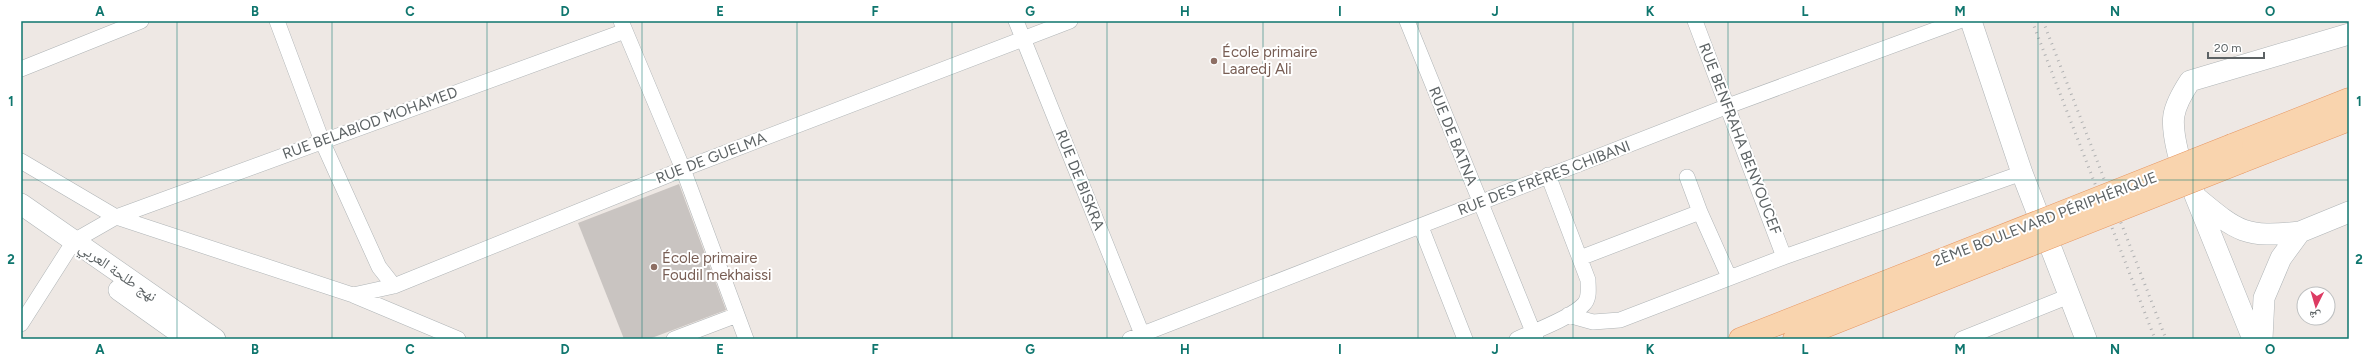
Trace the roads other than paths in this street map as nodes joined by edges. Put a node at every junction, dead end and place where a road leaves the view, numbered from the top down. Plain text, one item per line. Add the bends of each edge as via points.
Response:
1 (141, 21) edge
2 (278, 21) edge
3 (1016, 21) edge
4 (1070, 21) edge
5 (1407, 21) edge
6 (1695, 21) edge
7 (1960, 21) edge
8 (1970, 21) edge
9 (623, 26) edge
10 (2349, 34) edge
11 (1024, 40) junction
12 (21, 69) edge
13 (2349, 98) edge
14 (1728, 106) junction
15 (2349, 120) edge
16 (322, 140) junction
17 (2237, 154) junction
18 (21, 161) edge
19 (683, 169) junction
20 (2022, 173) junction
21 (1548, 176) junction
22 (1687, 177) dead end
23 (2195, 196) junction
24 (1480, 202) junction
25 (21, 204) edge
26 (1700, 212) junction
27 (2349, 212) edge
28 (116, 217) junction
29 (21, 220) edge
30 (1420, 227) junction
31 (2300, 232) junction
32 (71, 247) junction
33 (1993, 250) junction
34 (1784, 257) junction
35 (1580, 258) junction
36 (1729, 277) junction
37 (394, 286) junction
38 (353, 295) junction
39 (2069, 296) junction
40 (737, 315) junction
41 (1568, 315) junction
42 (21, 324) edge
43 (1534, 335) edge
44 (1139, 338) edge
45 (188, 339) edge
46 (215, 339) edge
47 (458, 339) edge
48 (674, 339) edge
49 (746, 339) edge
50 (1465, 339) edge
51 (1517, 339) edge
52 (1740, 339) edge
53 (1794, 339) edge
54 (1962, 339) edge
55 (2086, 339) edge
56 (2253, 339) edge
57 (2262, 339) edge

1 - 12 street
2 - 16 street
3 - 11 street, RUE DE BISKRA
4 - 11 street, RUE DE GUELMA
5 - 24 street, RUE DE BATNA
6 - 14 street, RUE BENFRAHA BENYOUCEF
7 - 14 street, RUE DES FRÈRES CHIBANI
8 - 20 street
9 - 16 street, RUE BELABIOD MOHAMED
9 - 19 street
10 - 23 street via 2190,81 2177,102 2172,128 2178,153
11 - 19 street, RUE DE GUELMA
11 - 44 street, RUE DE BISKRA
13 - 17 main road, 2ÈME BOULEVARD PÉRIPHÉRIQUE
14 - 21 street, RUE DES FRÈRES CHIBANI
14 - 34 street, RUE BENFRAHA BENYOUCEF
15 - 17 main road, 2ÈME BOULEVARD PÉRIPHÉRIQUE
16 - 28 street, RUE BELABIOD MOHAMED
16 - 37 street via 379,267
17 - 33 main road, 2ÈME BOULEVARD PÉRIPHÉRIQUE, bridge
18 - 28 street
19 - 37 street, RUE DE GUELMA
19 - 40 street
20 - 34 street
20 - 39 street
21 - 24 street, RUE DES FRÈRES CHIBANI
21 - 35 street
22 - 26 street
23 - 31 street via 2232,226 2250,233 2272,235
23 - 56 street
24 - 30 street, RUE DES FRÈRES CHIBANI
24 - 43 street, RUE DE BATNA
25 - 32 street, نهج طلحة العربي
26 - 35 street
26 - 36 street
27 - 31 street
28 - 32 street, RUE BELABIOD MOHAMED
28 - 38 street
29 - 32 street
30 - 44 street, RUE DES FRÈRES CHIBANI
30 - 50 street
31 - 57 street via 2281,258 2264,298
32 - 42 street
32 - 45 street
32 - 46 street, نهج طلحة العربي
33 - 52 main road, 2ÈME BOULEVARD PÉRIPHÉRIQUE
33 - 53 main road, 2ÈME BOULEVARD PÉRIPHÉRIQUE
34 - 36 street
35 - 41 street via 1588,280 1589,293 1584,304
36 - 41 street via 1620,320 1593,322
37 - 38 street, RUE DE GUELMA
38 - 47 street
39 - 54 street
39 - 55 street
40 - 48 street
40 - 49 street
41 - 43 street
43 - 51 street

